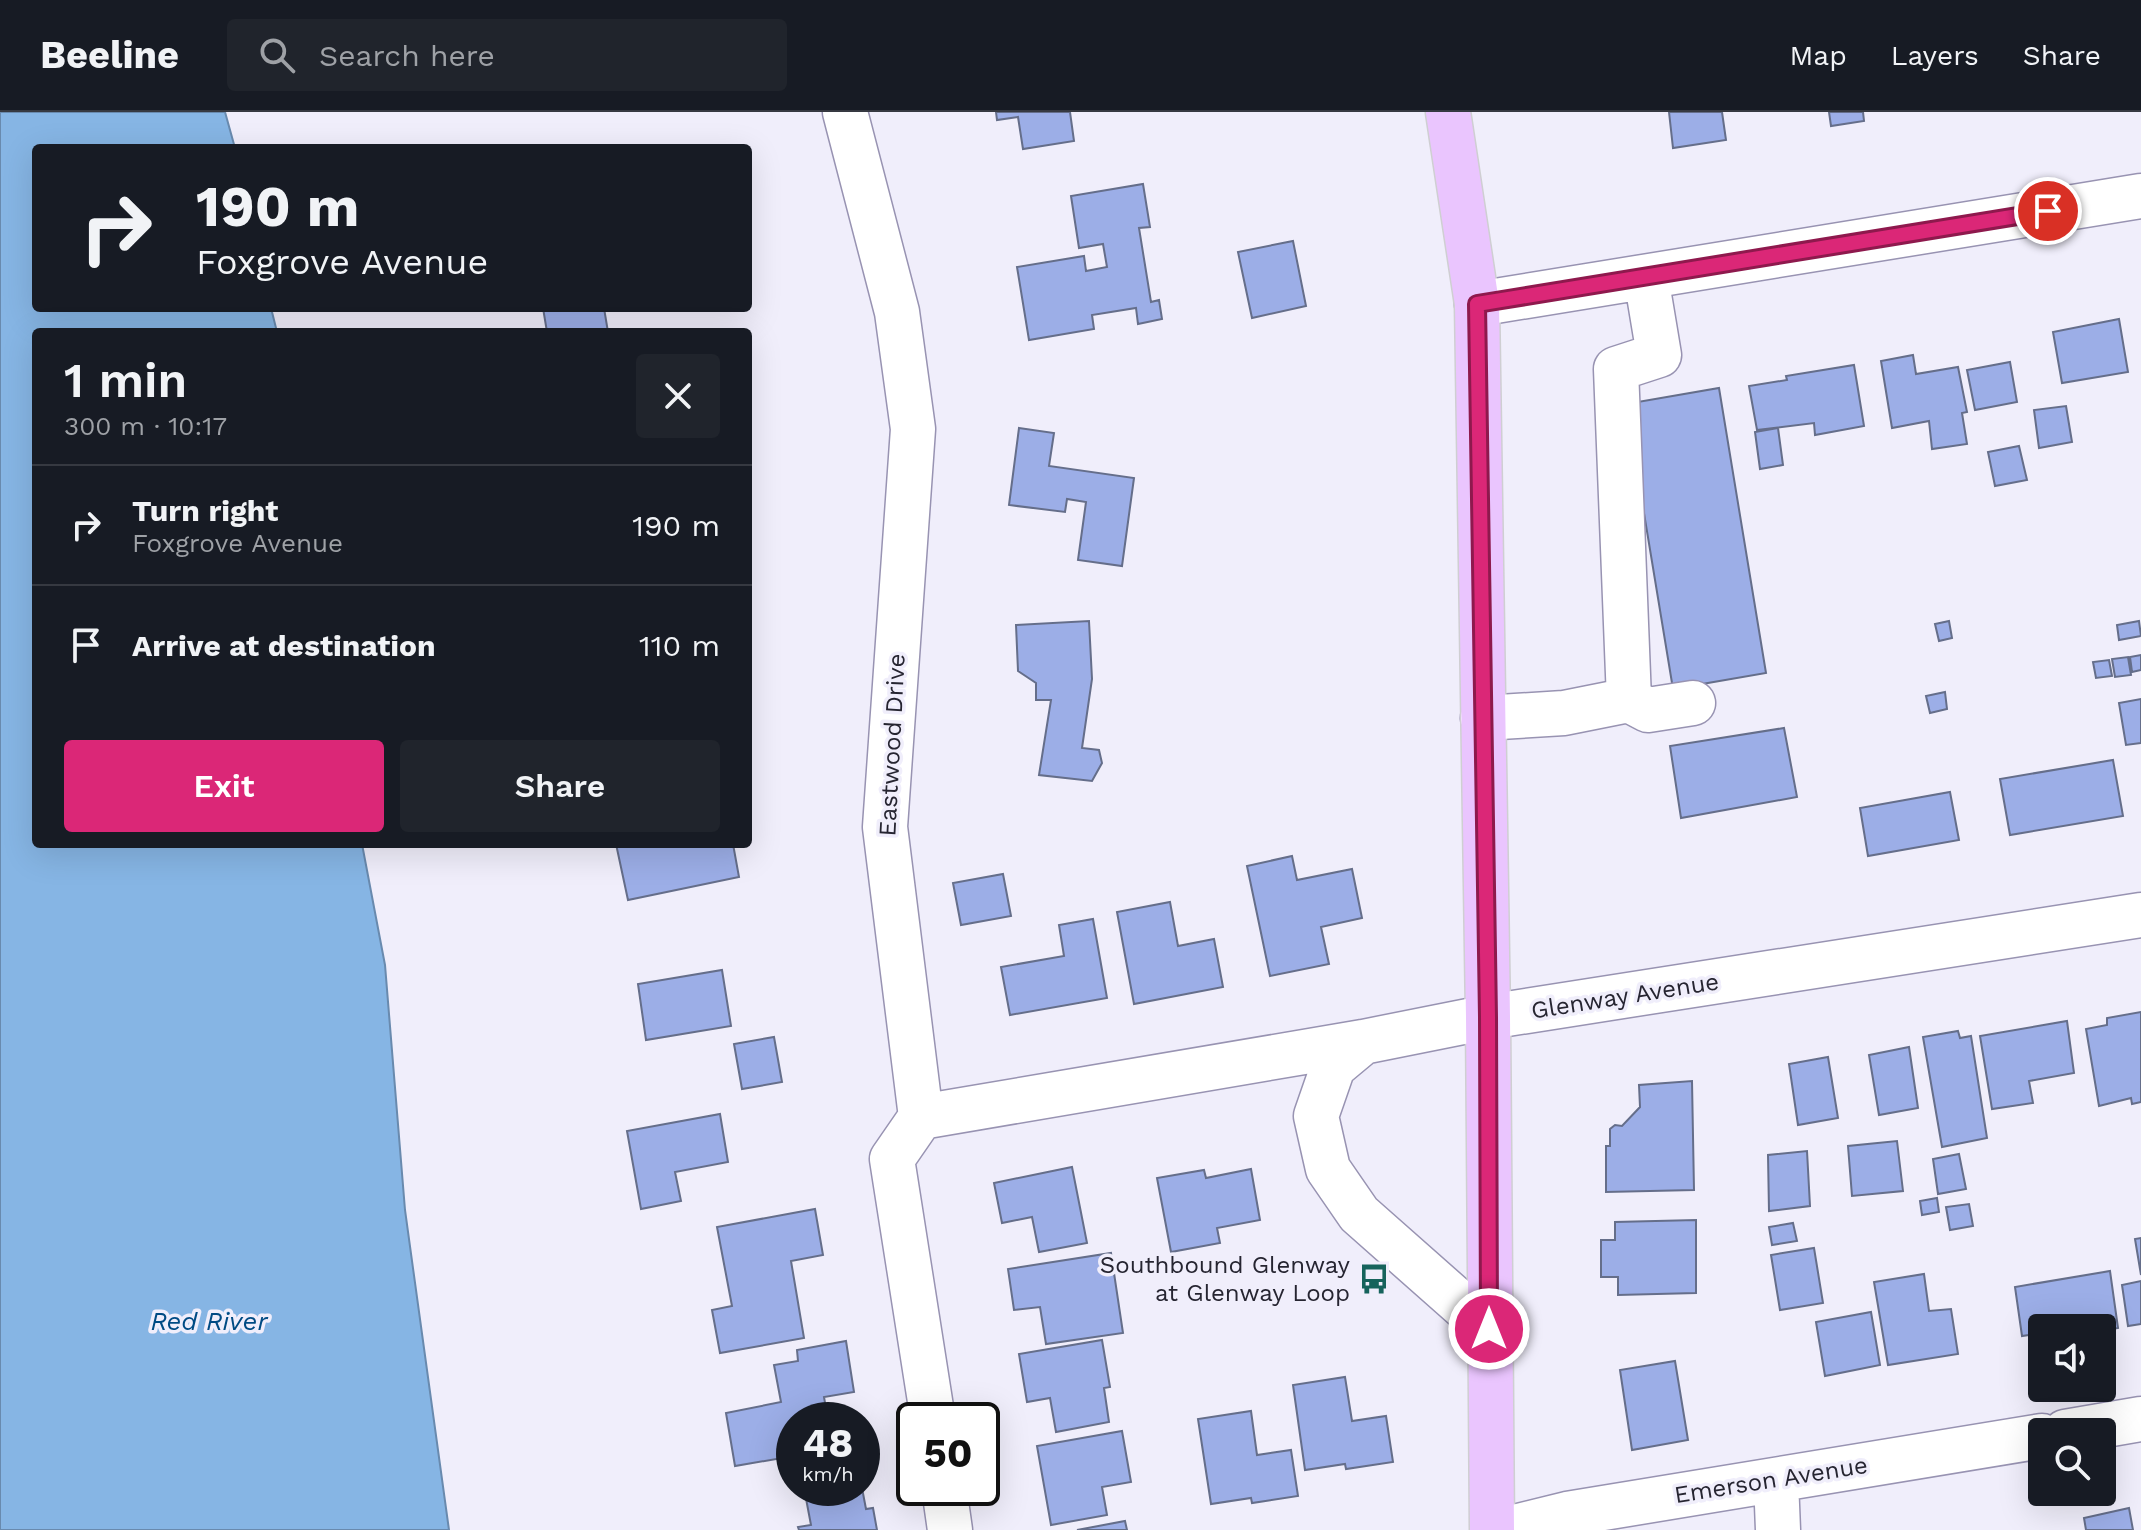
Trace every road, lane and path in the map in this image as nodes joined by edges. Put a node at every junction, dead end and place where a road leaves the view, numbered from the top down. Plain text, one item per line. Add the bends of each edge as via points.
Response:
1 (845, 112) edge
2 (1448, 112) edge
3 (2141, 196) edge
4 (1646, 277) junction
5 (1477, 304) junction
6 (1629, 700) junction
7 (1693, 703) dead end
8 (1483, 718) junction
9 (2141, 915) edge
10 (1488, 1017) junction
11 (1363, 1042) junction
12 (921, 1117) junction
13 (1489, 1329) junction
14 (930, 1402) edge
15 (2141, 1419) edge
16 (2116, 1423) edge
17 (2028, 1438) edge
18 (1776, 1480) junction
19 (947, 1506) edge
20 (950, 1530) edge
21 (1492, 1530) edge
22 (1502, 1530) edge
23 (1778, 1530) edge

1 - 12 street, Eastwood Drive via 897,312 913,429 885,827
2 - 5 main road
3 - 4 street
4 - 5 street
4 - 6 street via 1659,355 1616,369
5 - 8 main road
6 - 7 street via 1648,710
6 - 8 street via 1564,713
8 - 10 main road
9 - 10 street, Glenway Avenue
10 - 11 street, Glenway Avenue
10 - 13 main road
11 - 12 street, Glenway Avenue
11 - 13 street via 1333,1067 1316,1116 1328,1169 1359,1214
12 - 14 street via 892,1159
13 - 21 main road
15 - 16 street
17 - 18 street, Emerson Avenue
18 - 22 street, Emerson Avenue via 1567,1514
18 - 23 street
19 - 20 street

